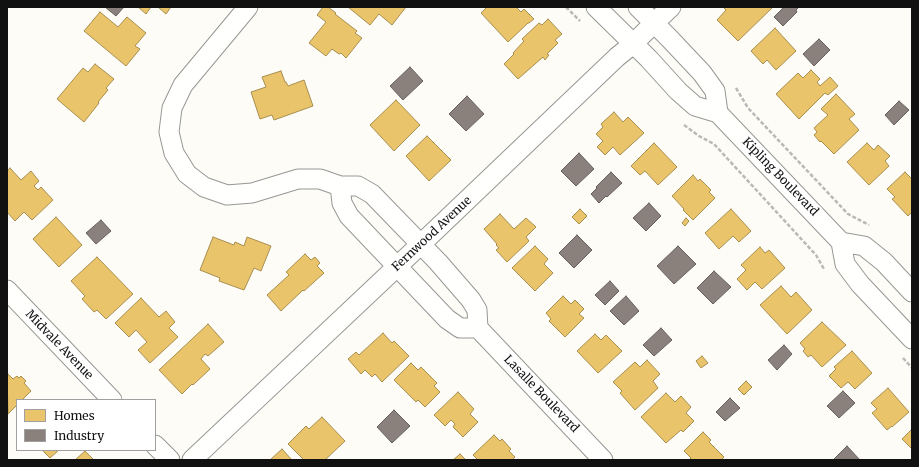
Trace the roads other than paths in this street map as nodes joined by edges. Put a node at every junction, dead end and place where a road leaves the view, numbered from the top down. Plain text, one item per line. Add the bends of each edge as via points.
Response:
1 (248, 7) edge
2 (596, 7) edge
3 (638, 7) edge
4 (671, 7) edge
5 (654, 22) junction
6 (633, 44) junction
7 (718, 113) junction
8 (340, 186) junction
9 (841, 242) junction
10 (421, 244) junction
11 (397, 266) junction
12 (7, 290) edge
13 (912, 292) edge
14 (478, 328) junction
15 (912, 339) edge
16 (111, 399) edge
17 (156, 446) edge
18 (170, 460) edge
19 (192, 460) edge
20 (603, 460) edge

1 - 8 street via 183,85 172,108 169,132 174,153 187,174 198,183 227,195 252,192 298,180 320,180
2 - 6 street, Kipling Boulevard
3 - 5 street
4 - 5 street, Fernwood Avenue
5 - 6 street, Fernwood Avenue
5 - 7 street via 715,91
6 - 7 street, Kipling Boulevard via 695,106
6 - 10 street, Fernwood Avenue
7 - 9 street, Kipling Boulevard
8 - 10 street via 358,186 372,194
8 - 11 street via 342,203 349,216
9 - 13 street via 864,246 884,262
9 - 15 street via 845,264 860,284
10 - 11 street, Fernwood Avenue
10 - 14 street via 471,300 477,310
11 - 14 street via 447,319 460,328
11 - 19 street, Fernwood Avenue
12 - 16 street, Midvale Avenue
14 - 20 street, Lasalle Boulevard
17 - 18 street

